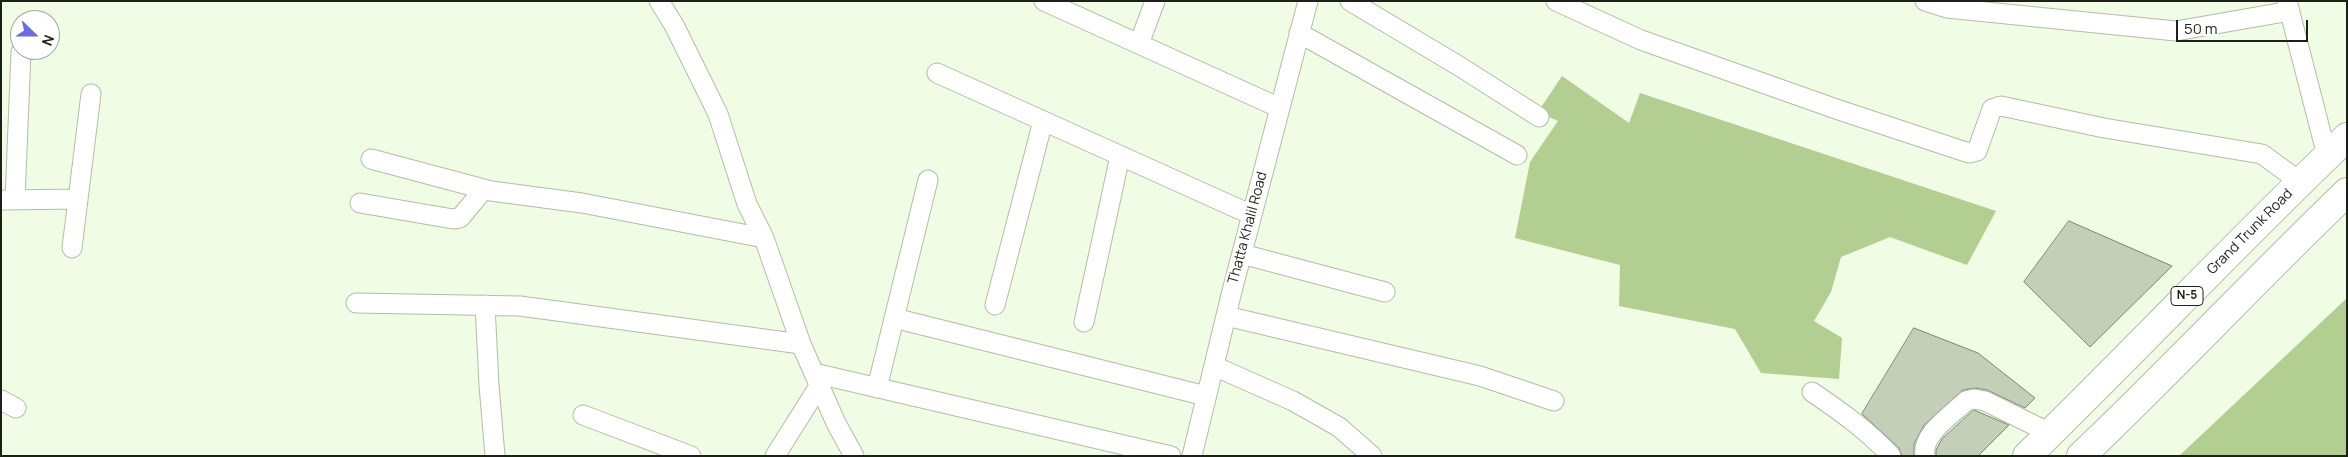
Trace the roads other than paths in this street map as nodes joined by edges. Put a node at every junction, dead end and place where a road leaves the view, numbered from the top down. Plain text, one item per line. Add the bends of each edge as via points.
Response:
1 (659, 1) edge
2 (1044, 1) edge
3 (1155, 1) edge
4 (1308, 1) edge
5 (1350, 1) edge
6 (1556, 1) edge
7 (1925, 1) edge
8 (2289, 6) edge
9 (1299, 33) junction
10 (1139, 44) junction
11 (20, 60) edge
12 (937, 74) dead end
13 (91, 94) dead end
14 (1280, 108) junction
15 (1539, 117) dead end
16 (1043, 121) junction
17 (2347, 137) edge
18 (1120, 156) junction
19 (1517, 156) dead end
20 (2327, 156) junction
21 (371, 159) dead end
22 (928, 180) dead end
23 (2300, 182) junction
24 (484, 189) junction
25 (2347, 192) edge
26 (78, 199) junction
27 (8, 200) edge
28 (360, 203) dead end
29 (2267, 214) junction
30 (1252, 215) junction
31 (764, 238) junction
32 (2295, 242) junction
33 (72, 248) dead end
34 (1242, 254) junction
35 (1385, 292) dead end
36 (356, 303) dead end
37 (485, 305) junction
38 (995, 306) dead end
39 (1226, 316) junction
40 (894, 318) junction
41 (1084, 322) dead end
42 (801, 344) junction
43 (1214, 366) junction
44 (817, 380) junction
45 (877, 388) junction
46 (1812, 392) dead end
47 (1206, 396) junction
48 (1554, 400) dead end
49 (583, 415) dead end
50 (2050, 433) junction
51 (495, 456) edge
52 (690, 456) edge
53 (775, 456) edge
54 (854, 456) edge
55 (1171, 456) edge
56 (1192, 456) edge
57 (1372, 456) edge
58 (1891, 456) edge
59 (1925, 456) edge
60 (2027, 456) edge
61 (2082, 456) edge

1 - 31 street via 718,114 747,204
2 - 10 street
3 - 10 street
4 - 9 street, Thatta Khalil Road
5 - 15 street
6 - 23 street via 1650,43 1969,153 1977,151 1992,109 2001,106 2104,128 2262,154
7 - 8 street via 1947,8 2176,31
8 - 20 street
9 - 14 street, Thatta Khalil Road
9 - 19 street
10 - 14 street
11 - 27 street
12 - 16 street
13 - 26 street
14 - 30 street, Thatta Khalil Road
16 - 18 street
16 - 38 street
17 - 20 highway, Grand Trunk Road / N-5
18 - 30 street
18 - 41 street
20 - 23 highway, Grand Trunk Road / N-5
21 - 24 street
22 - 40 street
23 - 29 highway, Grand Trunk Road / N-5
24 - 28 street via 460,218 453,219
24 - 31 street via 582,203
25 - 32 highway
26 - 27 street
26 - 33 street
29 - 32 highway
29 - 50 highway, Grand Trunk Road / N-5
30 - 34 street, Thatta Khalil Road
31 - 42 street
32 - 61 highway
34 - 35 street
34 - 39 street, Thatta Khalil Road
36 - 37 street
37 - 42 street via 520,306
37 - 51 street
39 - 43 street, Thatta Khalil Road
39 - 48 street via 1480,376
40 - 45 street
40 - 47 street
42 - 44 street
43 - 47 street, Thatta Khalil Road
43 - 57 street via 1339,427
44 - 45 street
44 - 53 street
44 - 54 street
45 - 55 street
46 - 58 street
47 - 56 street, Thatta Khalil Road
49 - 52 street
50 - 59 street via 1985,401 1974,399 1966,401 1930,436 1924,444
50 - 60 highway, Grand Trunk Road / N-5

